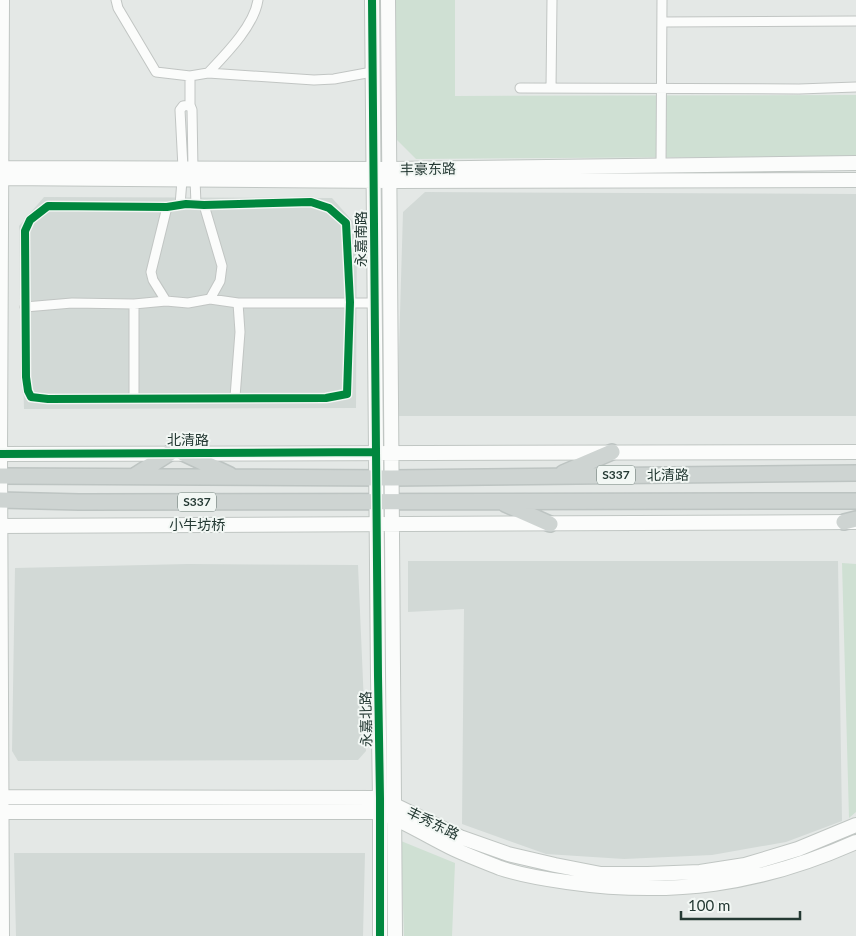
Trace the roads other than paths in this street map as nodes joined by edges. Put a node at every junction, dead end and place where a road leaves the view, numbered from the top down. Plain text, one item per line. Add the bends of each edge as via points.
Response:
1 (2, 0) edge
2 (116, 0) edge
3 (258, 0) edge
4 (372, 0) edge
5 (388, 0) edge
6 (552, 0) edge
7 (662, 0) edge
8 (856, 21) edge
9 (662, 22) junction
10 (372, 72) junction
11 (208, 73) junction
12 (190, 76) junction
13 (856, 87) edge
14 (520, 88) dead end
15 (552, 88) junction
16 (662, 88) junction
17 (856, 163) edge
18 (661, 166) junction
19 (1, 173) edge
20 (188, 174) junction
21 (374, 175) junction
22 (389, 175) junction
23 (856, 180) edge
24 (180, 205) junction
25 (200, 205) junction
26 (168, 207) junction
27 (210, 299) junction
28 (166, 301) junction
29 (350, 302) junction
30 (374, 303) junction
31 (134, 304) junction
32 (238, 304) junction
33 (25, 307) junction
34 (235, 397) junction
35 (134, 398) junction
36 (376, 452) junction
37 (392, 452) junction
38 (612, 452) junction
39 (856, 452) edge
40 (177, 453) junction
41 (0, 454) edge
42 (856, 473) edge
43 (0, 476) edge
44 (134, 476) junction
45 (556, 476) junction
46 (233, 477) junction
47 (376, 478) junction
48 (392, 478) junction
49 (0, 500) edge
50 (376, 501) junction
51 (393, 501) junction
52 (856, 501) edge
53 (499, 502) junction
54 (852, 521) edge
55 (377, 524) junction
56 (393, 524) junction
57 (550, 524) junction
58 (0, 526) edge
59 (0, 797) edge
60 (380, 805) junction
61 (394, 810) junction
62 (0, 812) edge
63 (856, 825) edge
64 (856, 842) edge
65 (2, 936) edge
66 (380, 936) edge
67 (395, 936) edge

1 - 19 street
2 - 12 street via 156,72
3 - 11 street via 234,46
4 - 10 street, 永嘉南路
5 - 22 street, 永嘉南路
6 - 15 street
7 - 9 street
8 - 9 street
9 - 16 street
10 - 11 street via 314,80
10 - 21 street, 永嘉南路
11 - 12 street
12 - 20 street via 192,110
13 - 16 street
14 - 15 street
15 - 16 street
16 - 18 street
17 - 18 street, 丰豪东路
18 - 22 street, 丰豪东路
19 - 20 street, 丰豪东路
19 - 41 street
20 - 21 street, 丰豪东路
20 - 24 street
20 - 25 street
21 - 22 street, 丰豪东路
21 - 30 street, 永嘉南路
22 - 23 street, 丰豪东路
22 - 37 street, 永嘉南路
24 - 25 street
24 - 26 street
25 - 27 street via 222,266 220,281
25 - 29 street via 311,202 329,208 346,223
26 - 28 street via 151,272
26 - 33 street via 48,206 30,220 24,231
27 - 28 street via 188,303
27 - 32 street
28 - 31 street
29 - 30 street
29 - 32 street
29 - 34 street via 347,394 326,398
30 - 36 street, 永嘉南路
31 - 33 street via 72,303
31 - 35 street
32 - 34 street via 240,332
33 - 35 street via 26,377 31,396 48,400
34 - 35 street
36 - 37 street, 北清路
36 - 40 street, 北清路
36 - 47 street, 永嘉南路
37 - 38 street, 北清路
37 - 48 street, 永嘉南路
38 - 39 street, 北清路
38 - 45 main road
40 - 41 street, 北清路
40 - 44 main road
40 - 46 main road
41 - 43 street
42 - 45 main road, 北清路 / S337
43 - 44 main road, 北清路 / S337
43 - 49 street
44 - 46 main road, 北清路 / S337
45 - 48 main road, 北清路 / S337
46 - 47 main road, 北清路 / S337
47 - 48 main road, 北清路 / S337
47 - 50 street, 永嘉南路
48 - 51 street, 永嘉南路
49 - 50 main road, 北清路 / S337
49 - 58 street
50 - 51 main road, 北清路 / S337
50 - 55 street, 永嘉北路
51 - 53 main road, 北清路 / S337
51 - 56 street, 永嘉北路
52 - 53 main road, 北清路 / S337
53 - 57 main road
54 - 57 street
55 - 56 street, 小牛坊桥
55 - 58 street, 小牛坊桥
55 - 60 street, 永嘉北路
56 - 57 street
56 - 61 street, 永嘉北路
58 - 59 street
59 - 60 street, 丰秀东路
59 - 62 street
60 - 61 street, 丰秀东路
60 - 62 street, 丰秀东路
60 - 66 street, 永嘉北路
61 - 63 street, 丰秀东路 via 508,854 601,874 700,872 744,865 798,849
61 - 64 street, 丰秀东路 via 454,849 502,869 599,887 648,890 702,887 802,865
61 - 67 street, 永嘉北路
62 - 65 street

